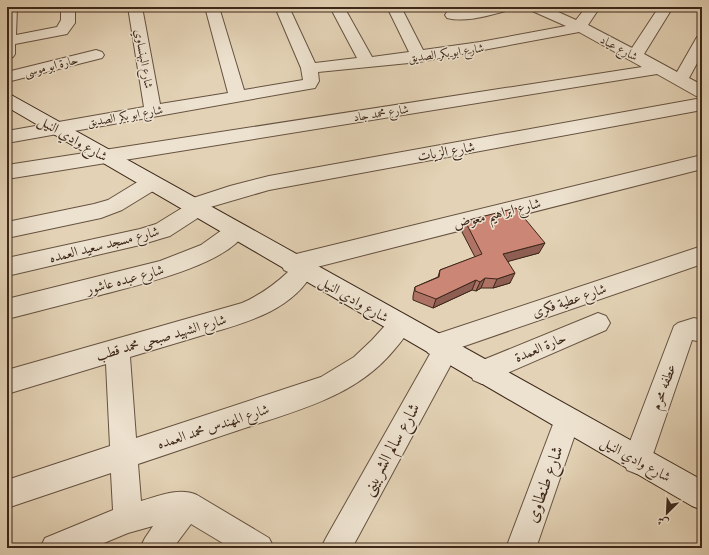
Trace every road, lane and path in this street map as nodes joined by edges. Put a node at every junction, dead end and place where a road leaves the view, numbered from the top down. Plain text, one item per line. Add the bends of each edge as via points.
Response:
1 (10, 7) edge
2 (68, 7) edge
3 (135, 7) edge
4 (212, 7) edge
5 (282, 7) edge
6 (337, 7) edge
7 (394, 7) edge
8 (504, 7) edge
9 (535, 7) edge
10 (593, 7) edge
11 (666, 7) edge
12 (450, 11) edge
13 (580, 26) junction
14 (463, 38) junction
15 (702, 40) edge
16 (7, 45) edge
17 (96, 55) dead end
18 (635, 56) junction
19 (419, 57) junction
20 (367, 63) junction
21 (659, 69) junction
22 (310, 76) junction
23 (7, 77) edge
24 (680, 80) junction
25 (702, 92) edge
26 (238, 96) junction
27 (7, 100) edge
28 (702, 104) edge
29 (153, 111) junction
30 (58, 129) junction
31 (7, 137) edge
32 (104, 156) junction
33 (702, 162) edge
34 (7, 172) edge
35 (151, 183) junction
36 (194, 208) junction
37 (7, 230) edge
38 (236, 231) junction
39 (702, 255) edge
40 (7, 267) edge
41 (297, 267) junction
42 (7, 309) edge
43 (598, 323) dead end
44 (400, 325) junction
45 (702, 331) edge
46 (441, 348) junction
47 (117, 350) junction
48 (482, 372) junction
49 (7, 382) edge
50 (567, 420) junction
51 (124, 455) junction
52 (637, 460) junction
53 (7, 494) edge
54 (702, 496) edge
55 (187, 505) junction
56 (128, 519) junction
57 (55, 548) edge
58 (156, 548) edge
59 (258, 548) edge
60 (336, 548) edge
61 (521, 548) edge

1 - 16 street
2 - 16 street via 68,24 62,31
3 - 29 street, شارع البهنساوي
4 - 26 street
5 - 22 street
6 - 20 street
7 - 19 street
8 - 12 street via 472,14
9 - 13 street, شارع عياد
10 - 13 street
11 - 18 street
12 - 14 street
13 - 14 street, شارع ابو بكر الصديق via 527,39
13 - 18 street, شارع عياد
14 - 19 street, شارع ابو بكر الصديق
15 - 24 street
17 - 23 street, حارة ابو موسى
18 - 21 street, شارع عياد
19 - 20 street, شارع ابو بكر الصديق
20 - 22 street, شارع ابو بكر الصديق
21 - 24 street, شارع عياد
21 - 32 street, شارع محمد جاد
22 - 26 street, شارع ابو بكر الصديق via 306,85
24 - 25 street, شارع عياد
26 - 29 street, شارع ابو بكر الصديق
27 - 30 street, شارع وادي النيل
28 - 36 street, شارع الزيات via 269,183 230,193
29 - 30 street, شارع ابو بكر الصديق
30 - 31 street, شارع ابو بكر الصديق
30 - 32 street, شارع وادي النيل
32 - 34 street, شارع محمد جاد
32 - 35 street, شارع وادي النيل
33 - 41 street, شارع ابراهيم معوض
35 - 36 street, شارع وادي النيل
35 - 37 street via 115,206
36 - 38 street, شارع وادي النيل
36 - 40 street, شارع مسجد سعيد العمده via 163,230
38 - 41 street, شارع وادي النيل
38 - 42 street, شارع عبده عاشور via 209,251 162,270
39 - 46 street, شارع عطية فكرى
41 - 44 street, شارع وادي النيل
41 - 47 street, شارع الشهيد صبحى محمد قطب via 285,290 264,304 239,314
43 - 48 street, حارة العمدة
44 - 46 street, شارع وادي النيل
44 - 51 street, شارع المهندس محمد العمده via 380,351 340,381 315,392
45 - 52 street, عطفه محرم via 694,329 682,334
46 - 48 street, شارع وادي النيل
46 - 60 street, شارع سالم الشربينى
47 - 49 street, شارع الشهيد صبحى محمد قطب
47 - 51 street
48 - 50 street, شارع وادي النيل
50 - 52 street, شارع وادي النيل
50 - 61 street, شارع طنطاوى
51 - 53 street, شارع المهندس محمد العمده
51 - 56 street
52 - 54 street, شارع وادي النيل
55 - 56 street
55 - 58 street
55 - 59 street
56 - 57 street

